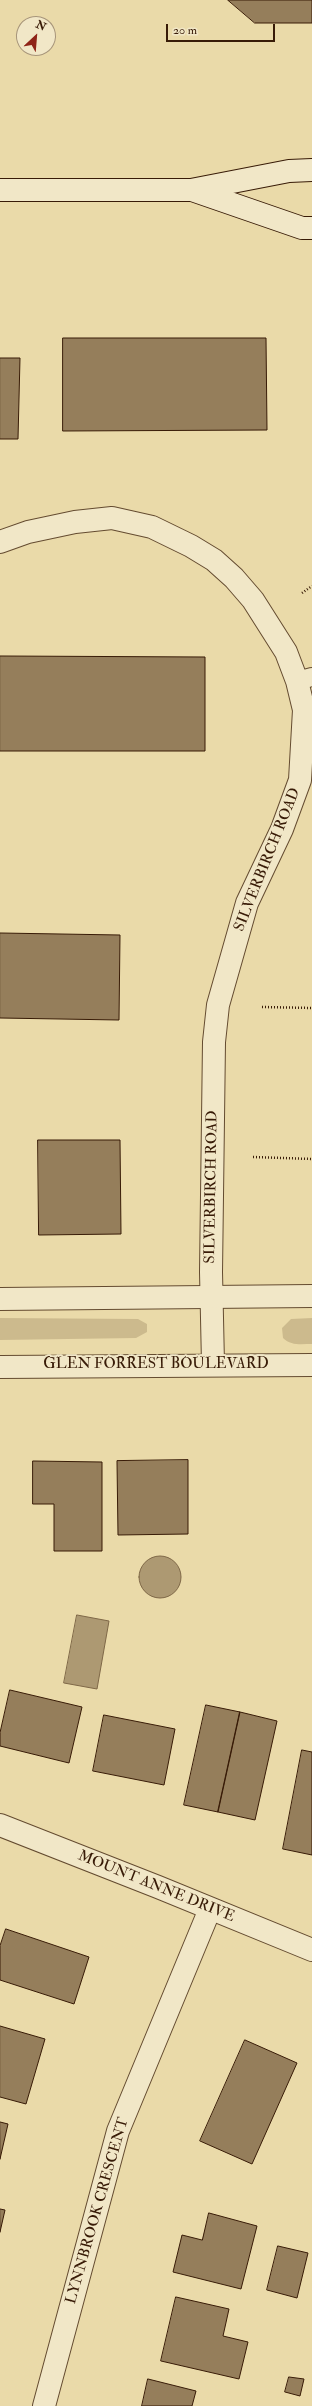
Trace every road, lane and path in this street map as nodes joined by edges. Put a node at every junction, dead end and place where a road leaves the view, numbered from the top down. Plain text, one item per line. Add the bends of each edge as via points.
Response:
1 (312, 170) edge
2 (0, 190) edge
3 (191, 190) junction
4 (312, 228) edge
5 (0, 542) edge
6 (312, 586) edge
7 (302, 593) dead end
8 (305, 679) edge
9 (262, 1007) dead end
10 (312, 1008) edge
11 (253, 1157) dead end
12 (312, 1159) edge
13 (312, 1296) edge
14 (211, 1297) junction
15 (0, 1299) edge
16 (213, 1364) junction
17 (312, 1364) edge
18 (0, 1367) edge
19 (0, 1826) edge
20 (210, 1908) junction
21 (312, 1950) edge
22 (44, 2406) edge

1 - 3 street via 289,171
2 - 3 street
3 - 4 street via 302,228
5 - 8 street, SILVERBIRCH ROAD via 28,532 75,522 112,518 152,527 172,535 214,560 249,596
6 - 7 path
8 - 14 street, SILVERBIRCH ROAD via 300,780 282,829 247,903 218,1005 214,1042
9 - 10 path
11 - 12 path
13 - 14 street
14 - 15 street
14 - 16 street, SILVERBIRCH ROAD
16 - 17 street, GLEN FORREST BOULEVARD
16 - 18 street, GLEN FORREST BOULEVARD
19 - 20 street, MOUNT ANNE DRIVE
20 - 21 street, MOUNT ANNE DRIVE
20 - 22 street, LYNNBROOK CRESCENT via 118,2131

